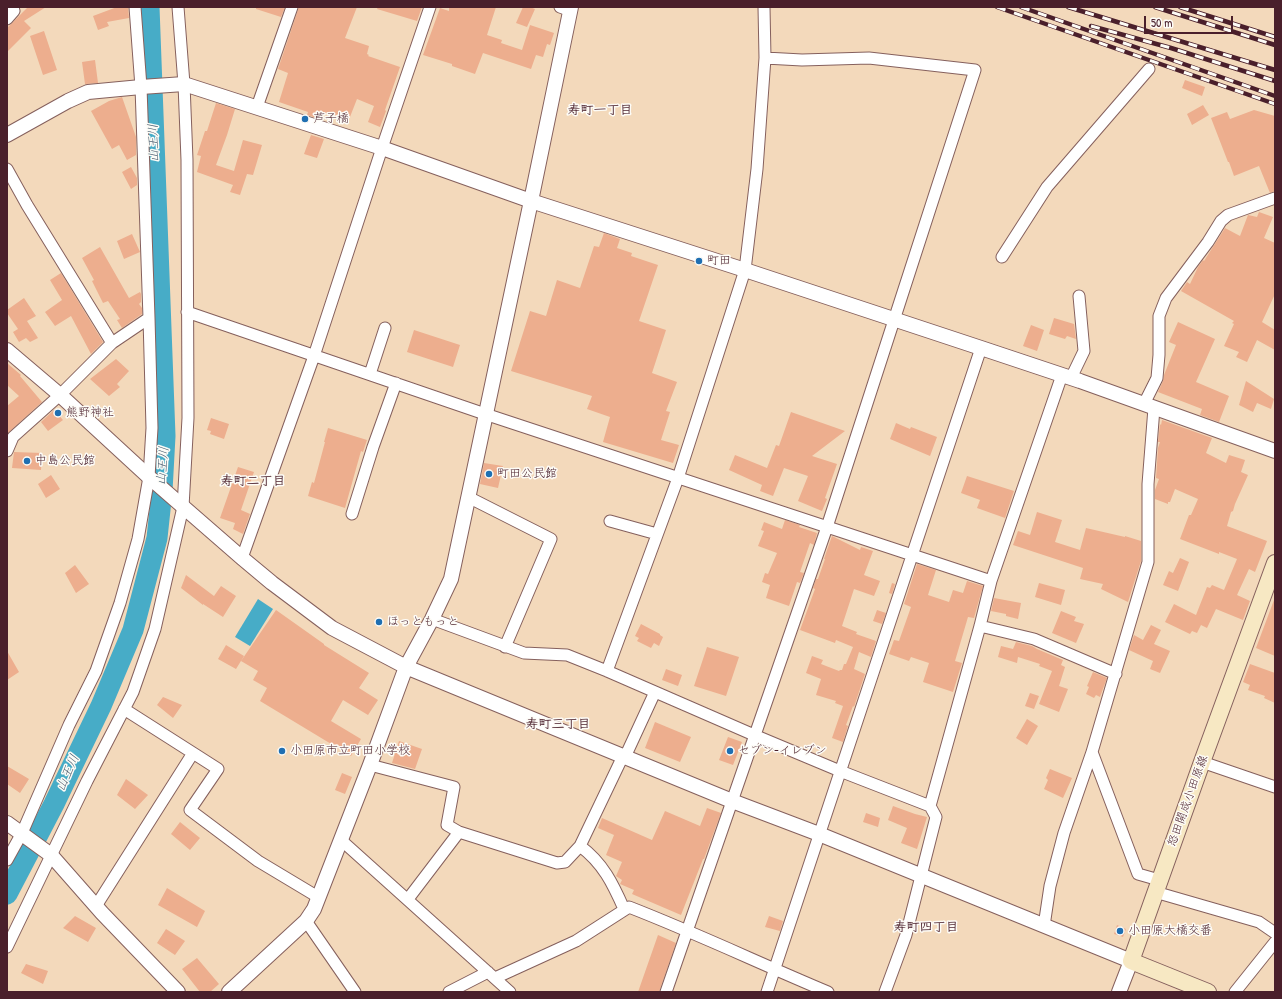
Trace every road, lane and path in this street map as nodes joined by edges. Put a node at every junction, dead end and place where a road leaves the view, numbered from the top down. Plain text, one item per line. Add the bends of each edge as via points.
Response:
1 (13, 7) edge
2 (135, 7) edge
3 (178, 7) edge
4 (292, 7) edge
5 (430, 7) edge
6 (764, 7) edge
7 (567, 8) edge
8 (7, 18) edge
9 (765, 58) junction
10 (1149, 70) dead end
11 (184, 84) junction
12 (141, 87) junction
13 (257, 107) junction
14 (7, 135) edge
15 (382, 148) junction
16 (7, 169) edge
17 (1275, 198) edge
18 (531, 201) junction
19 (1002, 257) dead end
20 (746, 270) junction
21 (1079, 296) dead end
22 (187, 312) junction
23 (149, 318) junction
24 (893, 319) junction
25 (385, 328) dead end
26 (112, 343) junction
27 (981, 348) junction
28 (7, 350) edge
29 (314, 356) junction
30 (370, 374) junction
31 (1066, 377) junction
32 (396, 382) junction
33 (60, 395) junction
34 (1149, 406) junction
35 (486, 414) junction
36 (7, 451) edge
37 (1275, 451) edge
38 (149, 476) junction
39 (678, 478) junction
40 (468, 497) junction
41 (183, 507) junction
42 (352, 514) dead end
43 (610, 521) dead end
44 (826, 527) junction
45 (657, 534) junction
46 (913, 556) junction
47 (242, 558) junction
48 (1275, 562) edge
49 (991, 581) junction
50 (432, 619) junction
51 (980, 626) junction
52 (505, 647) junction
53 (406, 667) junction
54 (608, 671) junction
55 (1116, 674) junction
56 (655, 692) junction
57 (124, 709) junction
58 (754, 735) junction
59 (1092, 752) junction
60 (193, 753) junction
61 (624, 756) junction
62 (1202, 762) junction
63 (370, 765) junction
64 (840, 771) junction
65 (1275, 787) edge
66 (732, 801) junction
67 (930, 806) junction
68 (7, 823) edge
69 (459, 832) junction
70 (23, 834) junction
71 (819, 834) junction
72 (341, 840) junction
73 (580, 846) junction
74 (50, 854) junction
75 (7, 860) edge
76 (921, 876) junction
77 (1157, 886) junction
78 (318, 897) junction
79 (408, 899) junction
80 (96, 906) junction
81 (624, 909) junction
82 (306, 921) junction
83 (1044, 926) junction
84 (687, 930) junction
85 (1275, 933) edge
86 (1275, 942) edge
87 (7, 947) edge
88 (1131, 961) junction
89 (774, 969) junction
90 (491, 975) junction
91 (178, 992) edge
92 (229, 992) edge
93 (355, 992) edge
94 (449, 992) edge
95 (510, 992) edge
96 (666, 992) edge
97 (767, 992) edge
98 (828, 992) edge
99 (885, 992) edge
100 (1119, 992) edge
101 (1208, 992) edge
102 (1235, 992) edge

1 - 8 street via 14,11
2 - 12 street
3 - 11 street
4 - 13 street
5 - 15 street
6 - 9 street
7 - 18 street
9 - 20 street
9 - 24 street via 869,58 975,70
10 - 19 street via 1047,187
11 - 12 street
11 - 13 street
11 - 22 street
12 - 14 street via 88,92
12 - 23 street
13 - 15 street
15 - 18 street
15 - 29 street
16 - 26 street
17 - 34 street via 1228,215 1221,221 1166,298 1159,316 1157,378
18 - 20 street
18 - 35 street
20 - 24 street
20 - 39 street
21 - 31 street via 1084,351
22 - 29 street
22 - 41 street via 188,418
23 - 26 street
23 - 38 street via 152,428
24 - 27 street
24 - 44 street
25 - 30 street
26 - 33 street
27 - 31 street
27 - 46 street
28 - 33 street
29 - 30 street
29 - 47 street
30 - 32 street
31 - 34 street
31 - 49 street
32 - 35 street
32 - 42 street
33 - 36 street via 13,437
33 - 38 street
34 - 37 street
34 - 55 street via 1148,562
35 - 39 street
35 - 40 street
38 - 41 street
38 - 70 street via 138,539 106,644
39 - 44 street
39 - 45 street
40 - 50 street via 451,579
40 - 52 street via 551,539
41 - 47 street
41 - 57 street via 155,629 133,692
43 - 45 street
44 - 46 street
44 - 58 street
45 - 54 street
46 - 49 street
46 - 64 street
47 - 53 street via 332,628
48 - 62 main road, 怒田開成小田原線
49 - 51 street
50 - 52 street
50 - 53 street
51 - 55 street via 1034,639
51 - 67 street
52 - 54 street via 524,653 567,655
53 - 61 street
53 - 63 street
54 - 56 street
55 - 59 street
56 - 58 street
56 - 61 street
57 - 60 street
57 - 74 street
58 - 64 street
58 - 66 street
59 - 77 street via 1138,874
59 - 83 street via 1064,833 1050,886
60 - 78 street via 218,770 190,810 258,862
60 - 80 street
61 - 66 street
61 - 73 street
62 - 65 street
62 - 77 main road, 怒田開成小田原線
63 - 69 street via 454,787 448,825
63 - 72 street
64 - 67 street
64 - 71 street
66 - 71 street
66 - 84 street
67 - 76 street via 936,817
68 - 70 street
69 - 73 street via 556,863 565,862
69 - 79 street
70 - 74 street
70 - 75 street
71 - 76 street
71 - 89 street
72 - 78 street
72 - 79 street
73 - 81 street via 592,854 605,870
74 - 80 street
74 - 87 street
76 - 83 street
76 - 99 street via 906,935
77 - 85 street via 1259,922
77 - 88 main road, 怒田開成小田原線
78 - 82 street
79 - 90 street
80 - 91 street
81 - 84 street via 629,907
81 - 90 street via 576,941
82 - 92 street
82 - 93 street
83 - 88 street
84 - 89 street
84 - 96 street
86 - 102 street
88 - 100 street
88 - 101 main road
89 - 97 street
89 - 98 street
90 - 94 street
90 - 95 street

